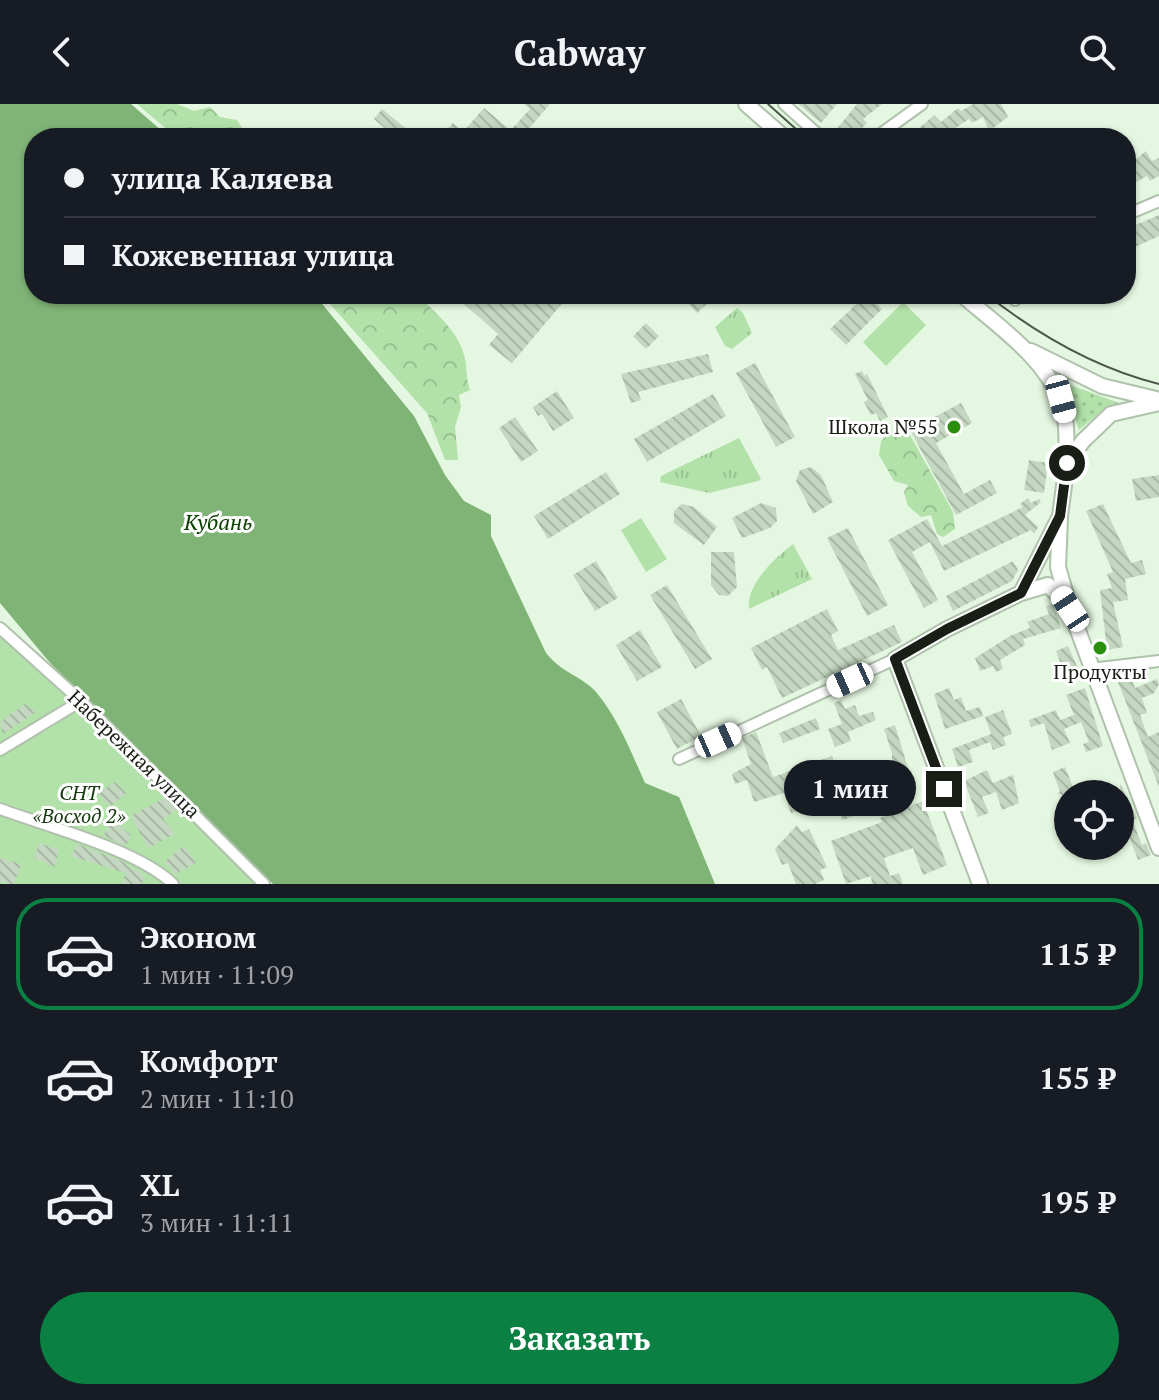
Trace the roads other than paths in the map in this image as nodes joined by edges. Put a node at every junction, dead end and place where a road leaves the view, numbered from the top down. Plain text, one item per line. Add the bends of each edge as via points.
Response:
1 (746, 104) edge
2 (784, 104) edge
3 (914, 106) edge
4 (774, 128) edge
5 (811, 128) edge
6 (887, 128) edge
7 (1159, 201) edge
8 (1136, 211) edge
9 (973, 304) edge
10 (1020, 345) junction
11 (1159, 401) edge
12 (1067, 463) junction
13 (1060, 516) junction
14 (1021, 593) junction
15 (1070, 609) junction
16 (0, 628) edge
17 (895, 659) junction
18 (1159, 661) edge
19 (1090, 669) junction
20 (81, 701) junction
21 (2, 747) edge
22 (679, 759) dead end
23 (0, 809) edge
24 (1159, 848) edge
25 (173, 884) edge
26 (264, 884) edge
27 (980, 884) edge

1 - 4 main road
2 - 5 street
3 - 6 street
7 - 8 street
9 - 10 main road
10 - 11 main road via 1102,386
10 - 12 main road via 1061,399
11 - 12 main road via 1111,414
12 - 13 main road
13 - 14 main road
13 - 15 main road via 1058,567
14 - 15 main road via 1048,585
14 - 17 main road
15 - 19 main road
16 - 20 street, Набережная улица
17 - 22 street
17 - 27 main road
18 - 19 street
19 - 24 main road
20 - 21 street
20 - 26 street, Набережная улица
23 - 25 street via 134,859

